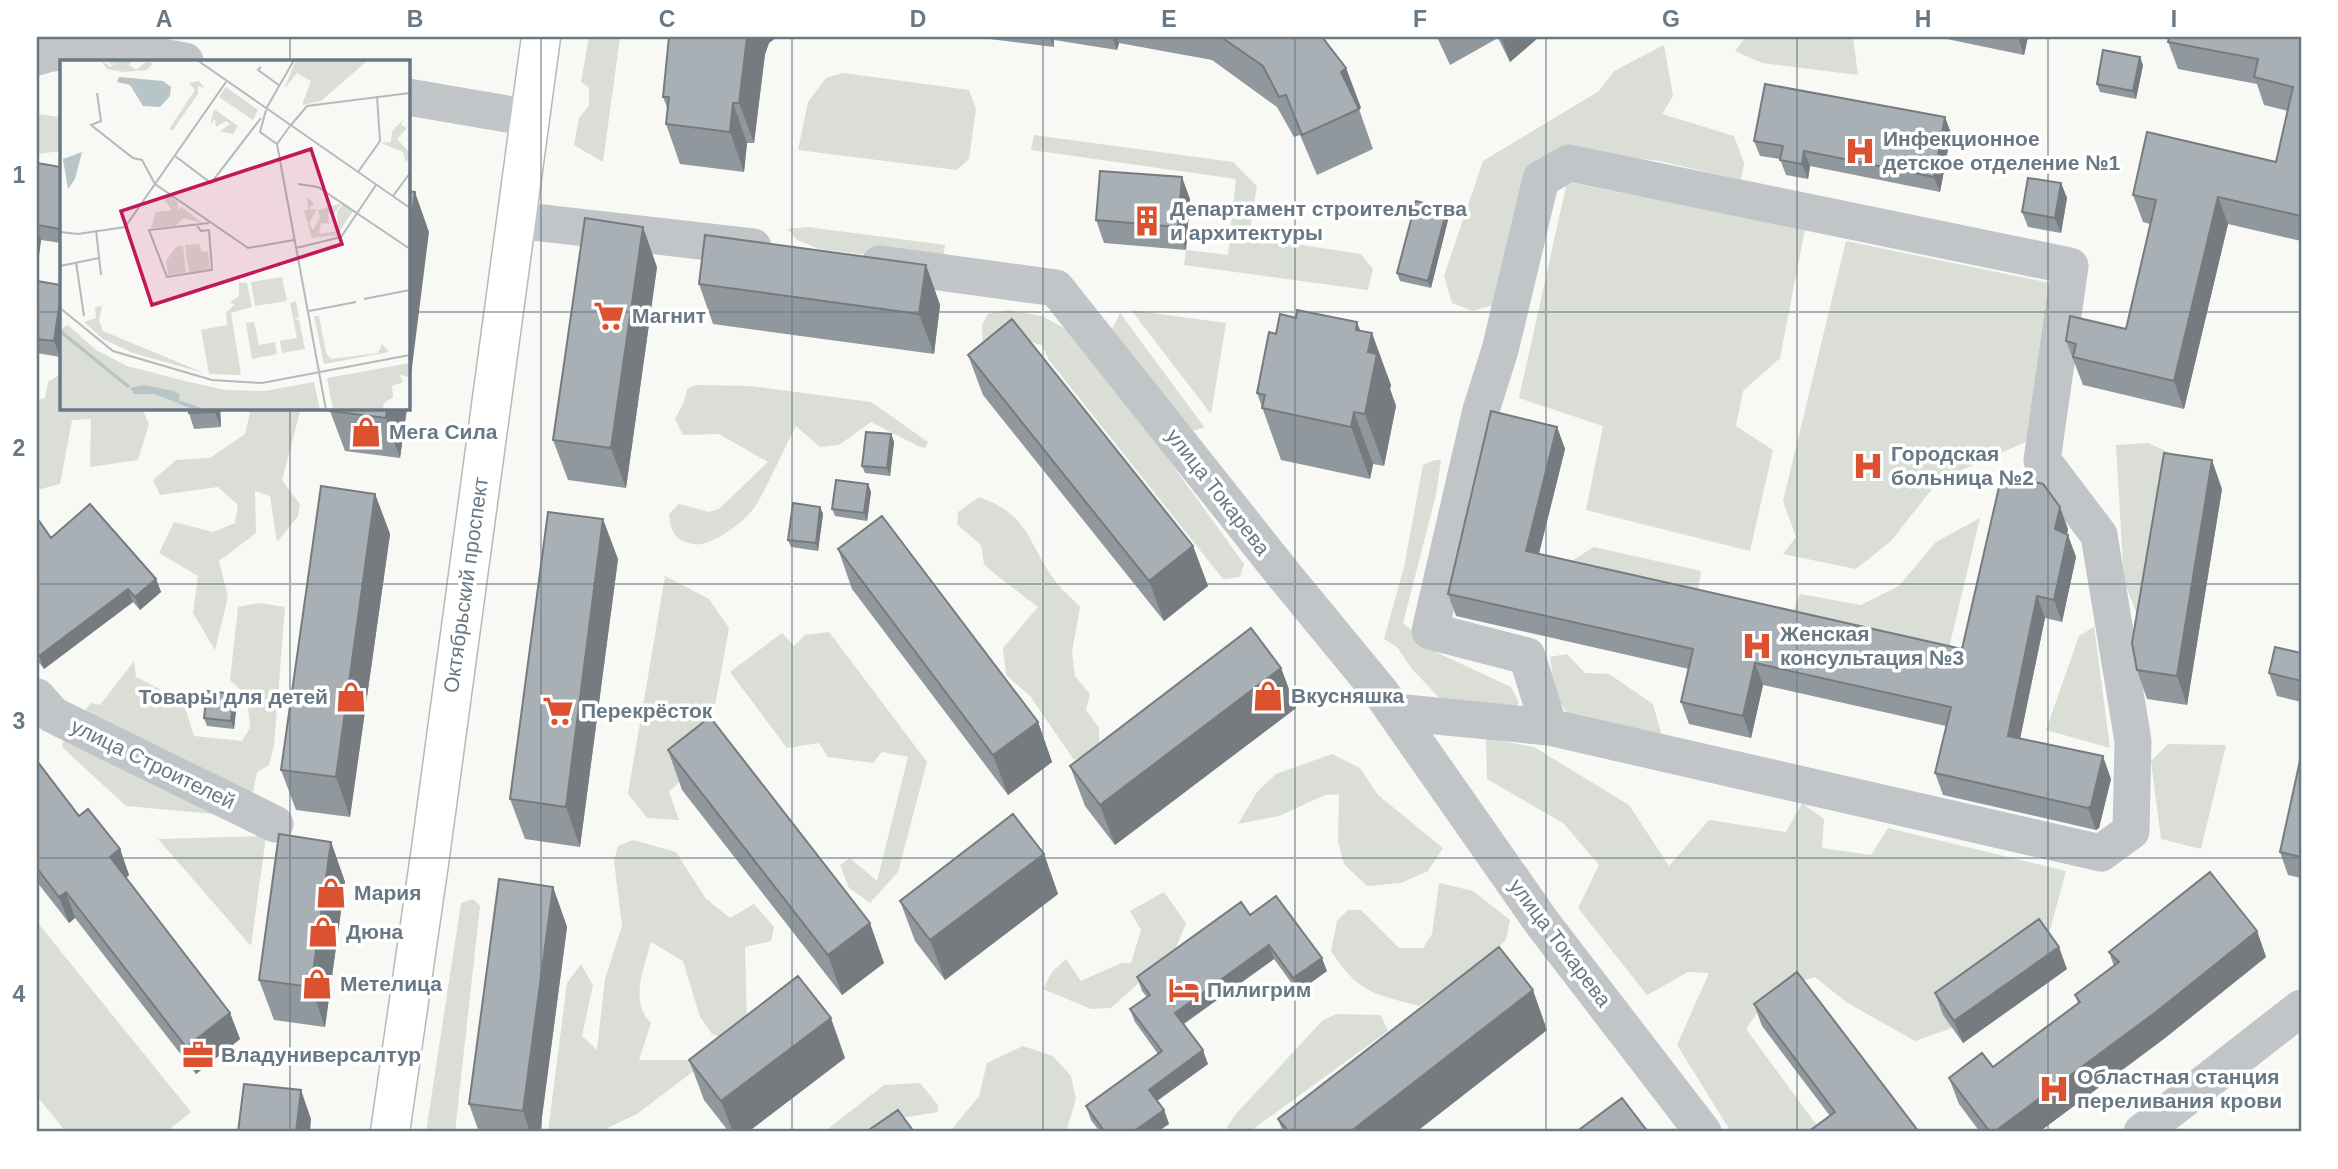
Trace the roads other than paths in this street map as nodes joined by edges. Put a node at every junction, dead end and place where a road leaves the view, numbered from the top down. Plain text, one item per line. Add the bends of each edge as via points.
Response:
1 (541, 37) edge
2 (37, 57) edge
3 (180, 60) edge
4 (410, 97) edge
5 (530, 118) junction
6 (516, 220) junction
7 (782, 250) edge
8 (847, 259) edge
9 (37, 697) edge
10 (1395, 712) junction
11 (1549, 727) junction
12 (275, 824) dead end
13 (2301, 1008) edge
14 (390, 1132) edge
15 (1703, 1132) edge
16 (2142, 1132) edge

1 - 5 main road, Октябрьский проспект
2 - 3 street via 108,49
4 - 5 street
5 - 6 main road, Октябрьский проспект
6 - 7 street
6 - 14 main road, Октябрьский проспект
8 - 10 street, улица Токарева via 1056,288
9 - 12 street, улица Строителей via 53,715
10 - 11 street
10 - 15 street, улица Токарева via 1543,924
11 - 11 street via 2101,853 2131,831 2133,741 2099,535 2042,460 2070,266 1569,163 1541,179 1430,631 1527,656
13 - 16 street

